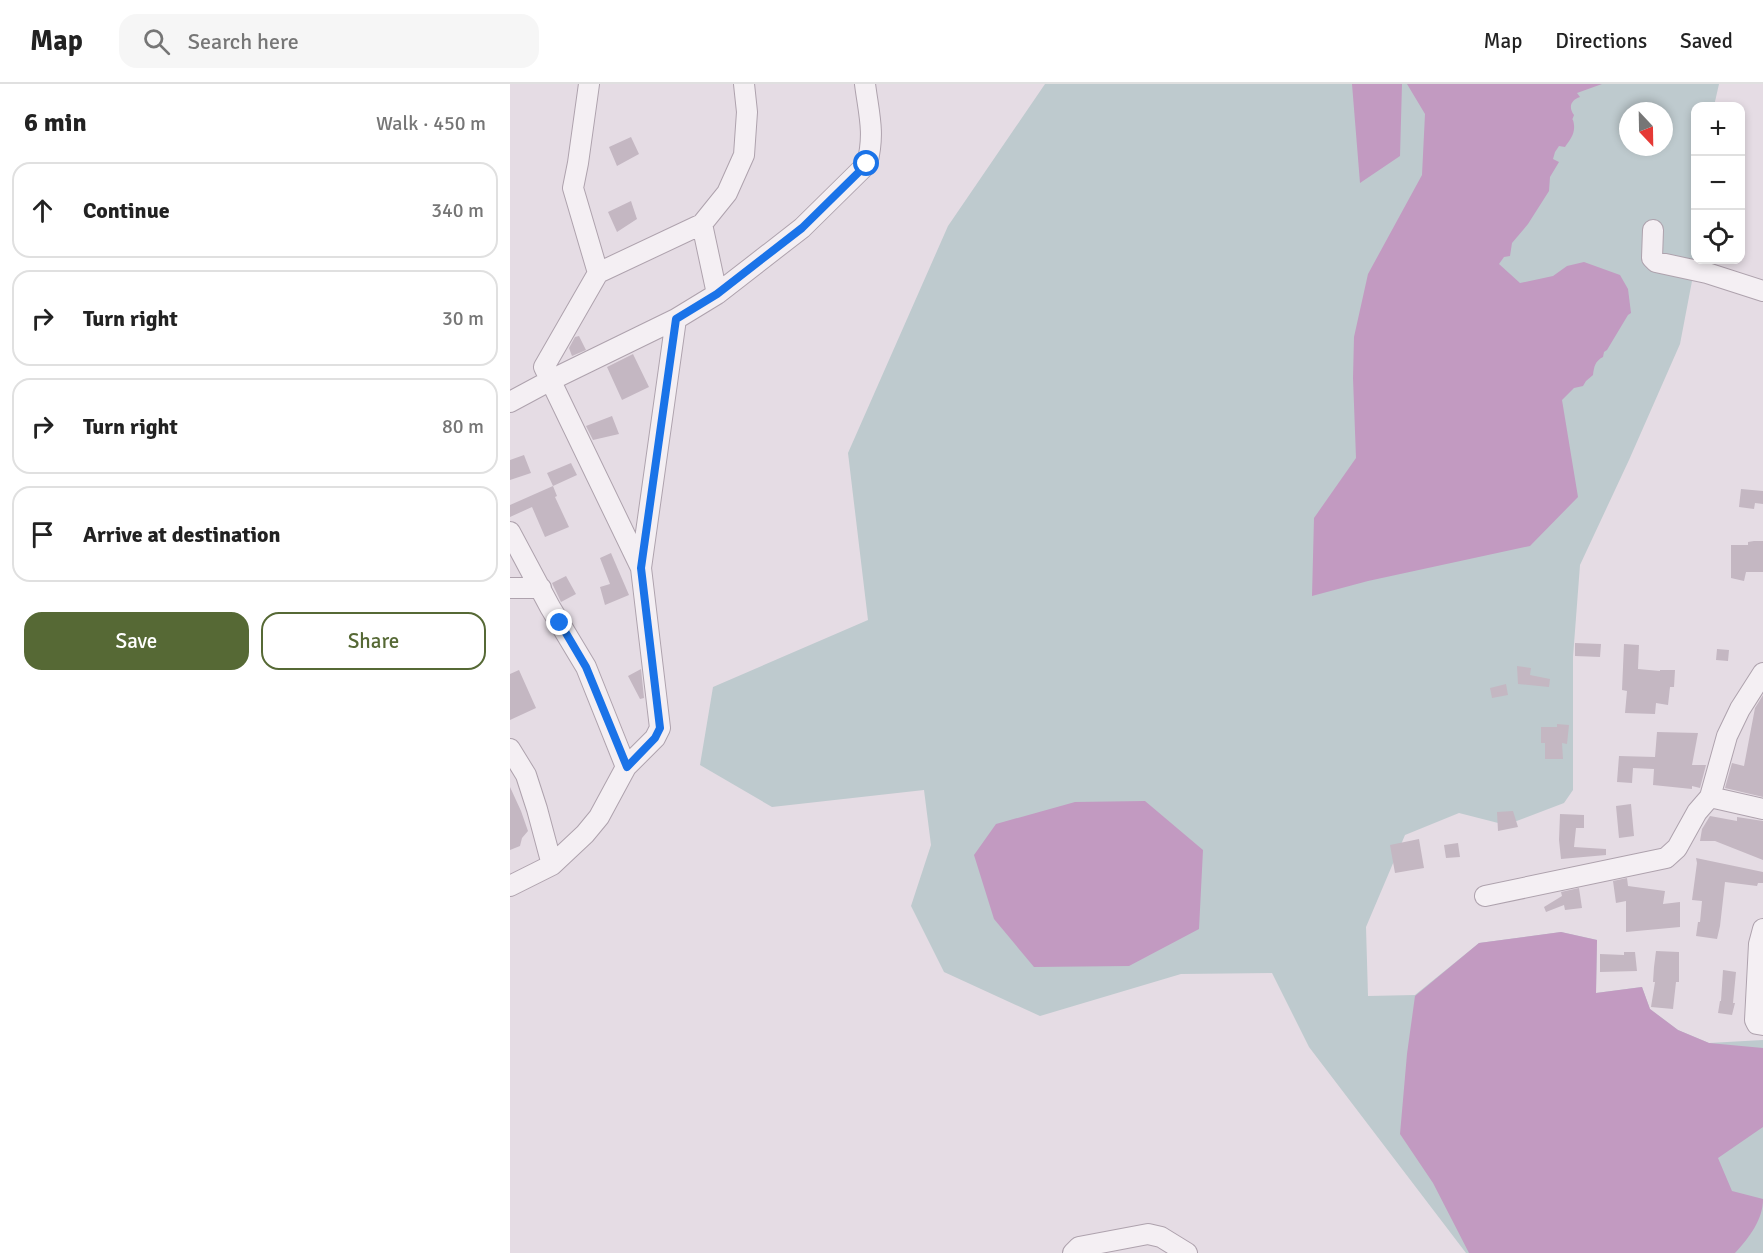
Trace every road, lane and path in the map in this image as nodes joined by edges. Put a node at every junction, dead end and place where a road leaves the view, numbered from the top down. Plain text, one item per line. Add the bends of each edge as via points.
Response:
1 (590, 84) edge
2 (744, 84) edge
3 (865, 84) edge
4 (702, 224) junction
5 (1653, 230) dead end
6 (598, 273) junction
7 (1763, 291) edge
8 (717, 294) junction
9 (676, 319) junction
10 (551, 380) junction
11 (510, 402) edge
12 (510, 532) edge
13 (641, 568) junction
14 (510, 588) edge
15 (541, 588) junction
16 (1763, 673) edge
17 (510, 749) edge
18 (627, 767) junction
19 (1710, 796) junction
20 (1763, 809) edge
21 (552, 865) junction
22 (510, 886) edge
23 (1485, 896) dead end
24 (1763, 929) edge
25 (1763, 1025) edge
26 (1073, 1253) edge
27 (1187, 1253) edge

1 - 6 street via 573,188
2 - 4 street via 744,155 727,193
3 - 8 street via 872,135 867,164 802,228
4 - 6 street
4 - 8 street
5 - 7 street via 1652,258 1656,262
6 - 10 street via 544,367
8 - 9 street
9 - 10 street
9 - 13 street
10 - 11 street
10 - 13 street
12 - 15 street
13 - 18 street via 660,728
14 - 15 street
15 - 18 street via 586,667
16 - 19 street via 1727,736
17 - 21 street via 525,775
18 - 21 street via 585,834
19 - 20 street
19 - 23 street via 1677,848 1666,858
21 - 22 street
24 - 25 street via 1755,1020
26 - 27 street via 1080,1247 1148,1234

